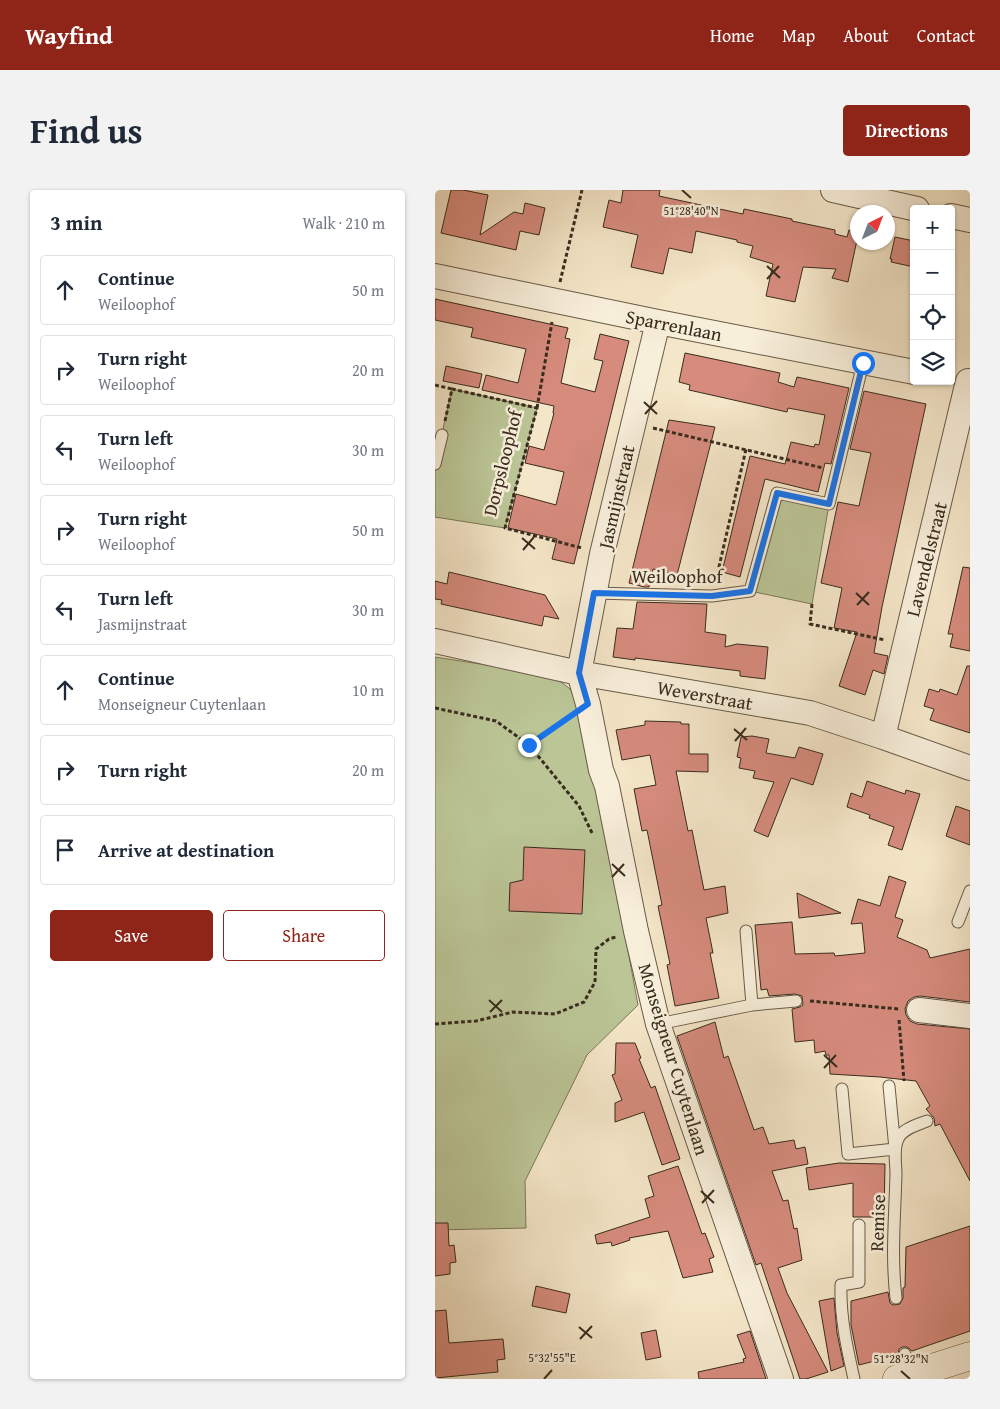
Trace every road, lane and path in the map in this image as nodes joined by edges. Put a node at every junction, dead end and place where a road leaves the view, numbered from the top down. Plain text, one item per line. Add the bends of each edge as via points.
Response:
1 (582, 190) edge
2 (833, 190) edge
3 (910, 207) edge
4 (955, 217) edge
5 (970, 220) edge
6 (435, 276) edge
7 (556, 301) junction
8 (658, 322) junction
9 (863, 363) junction
10 (910, 371) edge
11 (963, 380) edge
12 (435, 385) edge
13 (452, 389) junction
14 (537, 408) junction
15 (633, 423) junction
16 (442, 435) joint
17 (747, 449) junction
18 (435, 464) edge
19 (838, 471) junction
20 (602, 554) junction
21 (594, 593) junction
22 (712, 596) junction
23 (812, 604) dead end
24 (435, 641) edge
25 (905, 644) junction
26 (579, 673) junction
27 (588, 704) junction
28 (435, 708) edge
29 (883, 737) junction
30 (529, 745) junction
31 (970, 768) edge
32 (596, 839) dead end
33 (970, 891) edge
34 (958, 922) dead end
35 (636, 931) junction
36 (746, 931) dead end
37 (795, 1001) dead end
38 (810, 1001) dead end
39 (752, 1005) junction
40 (905, 1013) junction
41 (970, 1016) edge
42 (435, 1024) edge
43 (659, 1024) junction
44 (889, 1086) joint
45 (842, 1089) dead end
46 (927, 1120) dead end
47 (895, 1149) junction
48 (859, 1225) dead end
49 (896, 1298) dead end
50 (970, 1356) edge
51 (906, 1372) edge
52 (781, 1379) edge
53 (854, 1379) edge

1 - 7 path
2 - 3 street
4 - 5 street
6 - 7 street, Sparrenlaan
7 - 8 street, Sparrenlaan
7 - 14 path
8 - 9 street, Sparrenlaan
8 - 15 street, Jasmijnstraat
9 - 10 street, Sparrenlaan
9 - 19 lane, Weiloophof
11 - 25 street, Lavendelstraat
12 - 13 path, Dorpsloophof
13 - 14 path, Dorpsloophof
13 - 16 path
14 - 20 path, Dorpsloophof via 505,528
15 - 17 path
15 - 20 street, Jasmijnstraat
16 - 18 lane
17 - 19 path
17 - 22 path
19 - 22 lane, Weiloophof via 829,504 777,493 750,591
20 - 21 street, Jasmijnstraat
21 - 22 lane, Weiloophof
21 - 26 street, Jasmijnstraat
23 - 25 path via 810,624
24 - 26 street, Weverstraat
25 - 29 street, Lavendelstraat
26 - 27 street, Monseigneur Cuytenlaan
26 - 29 street, Weverstraat via 810,713
27 - 30 path
27 - 35 street, Monseigneur Cuytenlaan
28 - 30 path via 496,721
29 - 31 street, Weverstraat
30 - 32 path via 579,806
33 - 34 lane
35 - 42 path via 609,939 596,949 595,982 584,1002 555,1014 513,1012 476,1021
35 - 43 street, Monseigneur Cuytenlaan
36 - 39 lane
37 - 39 lane
38 - 40 path
39 - 43 lane
40 - 41 street
40 - 44 path via 905,1084
43 - 52 street, Monseigneur Cuytenlaan
44 - 47 lane, Remise
45 - 47 lane via 848,1154
46 - 47 lane via 903,1132
47 - 49 lane, Remise via 893,1272
48 - 53 lane via 859,1282 841,1286 845,1341
50 - 51 street

